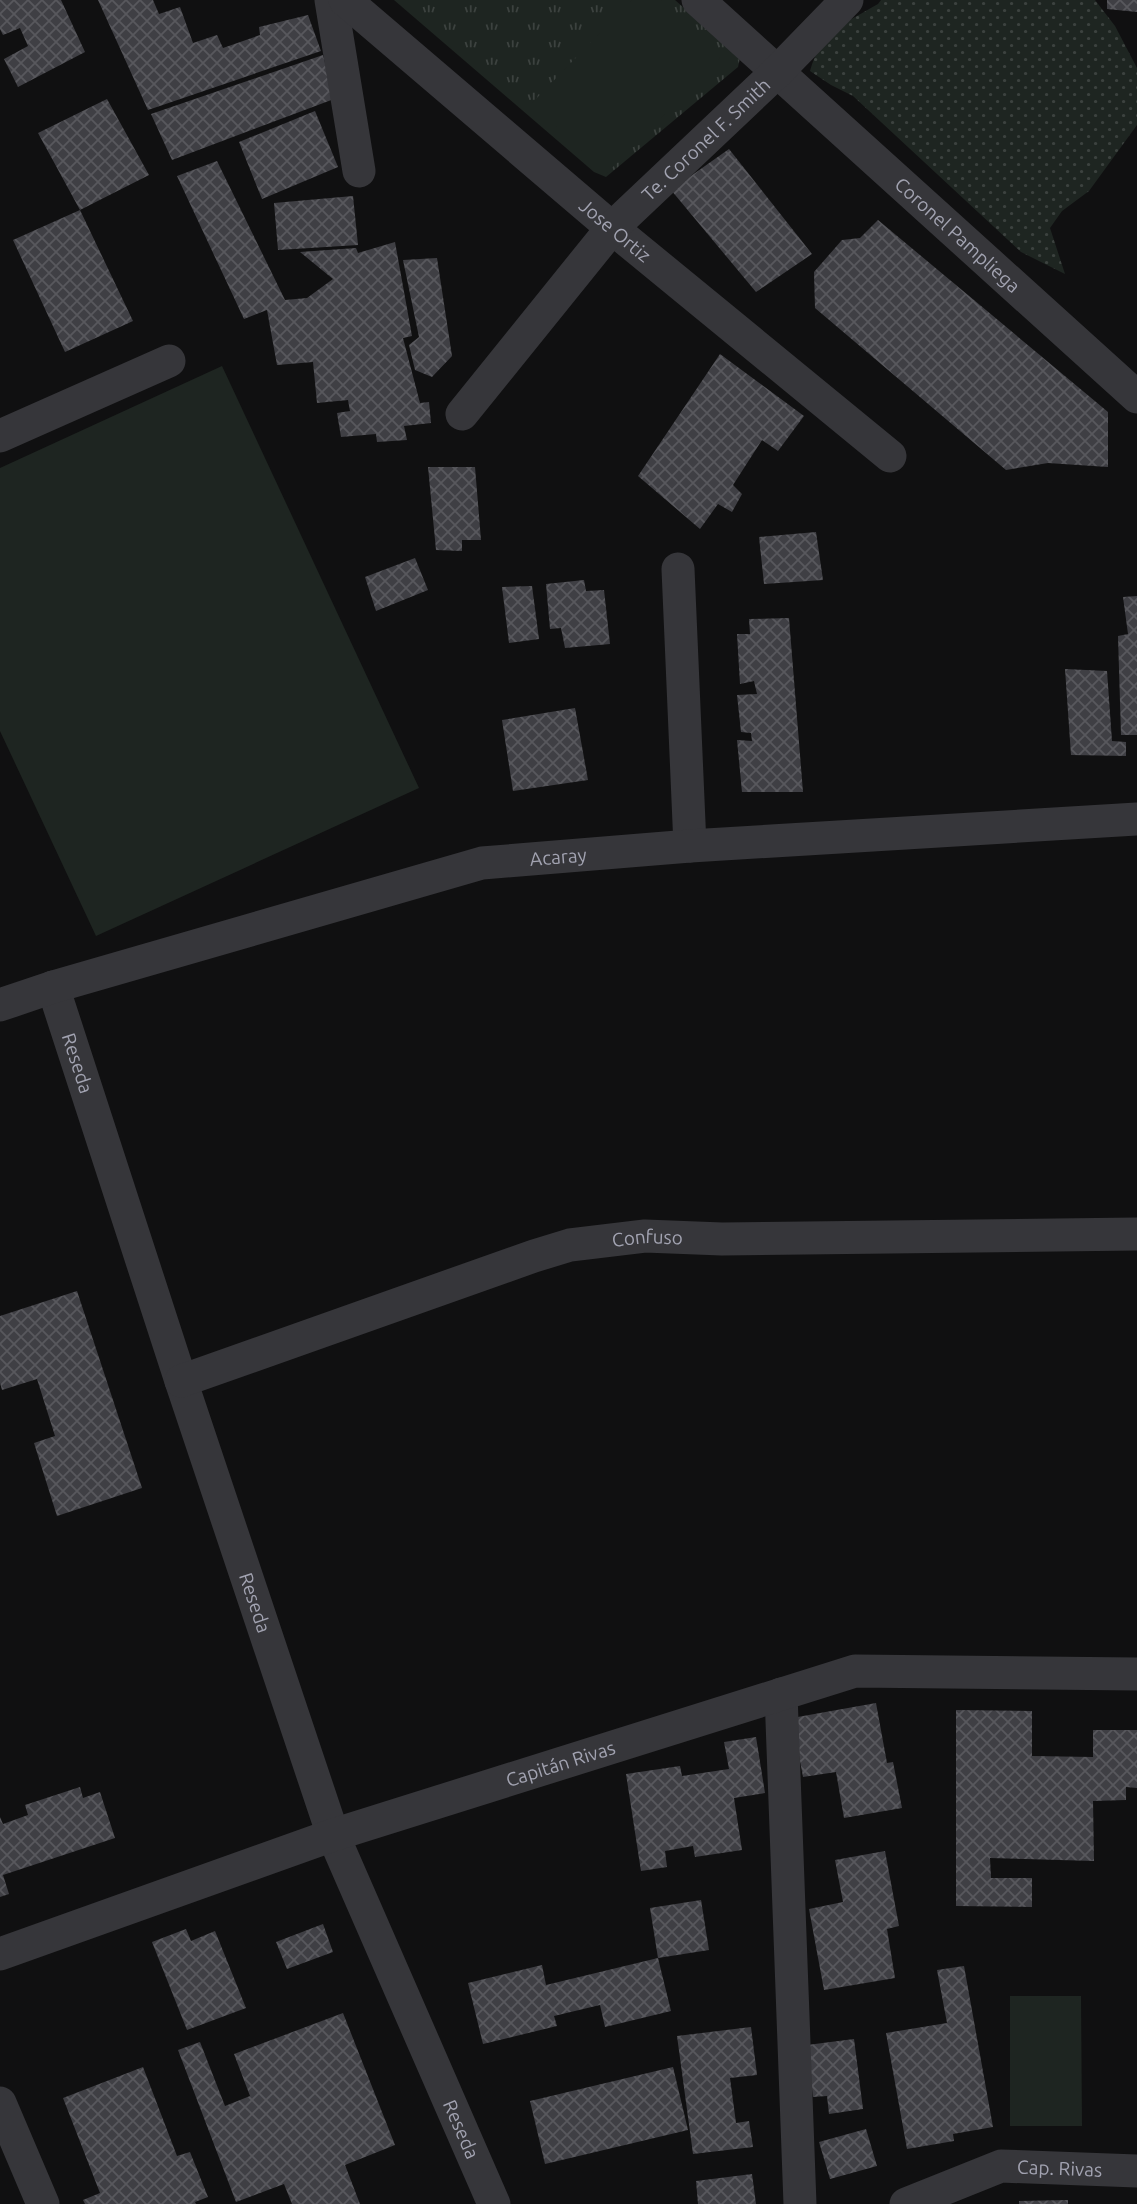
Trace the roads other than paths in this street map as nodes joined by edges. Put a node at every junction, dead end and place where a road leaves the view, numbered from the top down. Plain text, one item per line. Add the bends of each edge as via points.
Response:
1 (331, 0) edge
2 (345, 0) edge
3 (698, 0) edge
4 (847, 0) edge
5 (778, 71) junction
6 (359, 171) dead end
7 (612, 228) junction
8 (169, 361) dead end
9 (1137, 397) edge
10 (462, 414) dead end
11 (0, 436) edge
12 (890, 456) dead end
13 (678, 569) dead end
14 (1137, 819) edge
15 (690, 846) junction
16 (53, 987) junction
17 (2, 998) edge
18 (1137, 1234) edge
19 (181, 1381) junction
20 (1137, 1674) edge
21 (781, 1694) junction
22 (333, 1835) junction
23 (0, 1954) edge
24 (0, 2103) edge
25 (1137, 2171) edge
26 (43, 2204) edge
27 (494, 2204) edge
28 (800, 2204) edge
29 (906, 2204) edge

1 - 6 street
2 - 7 street, Jose Ortiz
3 - 5 street, Coronel Pampliega
4 - 5 street, Te. Coronel F. Smith
5 - 7 street, Te. Coronel F. Smith
5 - 9 street, Coronel Pampliega
7 - 10 street, Te. Coronel F. Smith
7 - 12 street, Jose Ortiz
8 - 11 street
13 - 15 street
14 - 15 street, Acaray
15 - 16 street, Acaray via 482,863
16 - 17 street, Acaray
16 - 19 street, Reseda
18 - 19 street, Confuso via 645,1236 570,1245
19 - 22 street, Reseda
20 - 21 street, Capitán Rivas via 855,1671
21 - 22 street, Capitán Rivas
21 - 28 street
22 - 23 street, Capitán Rivas
22 - 27 street, Reseda
24 - 26 street
25 - 29 street, Cap. Rivas via 1001,2166

